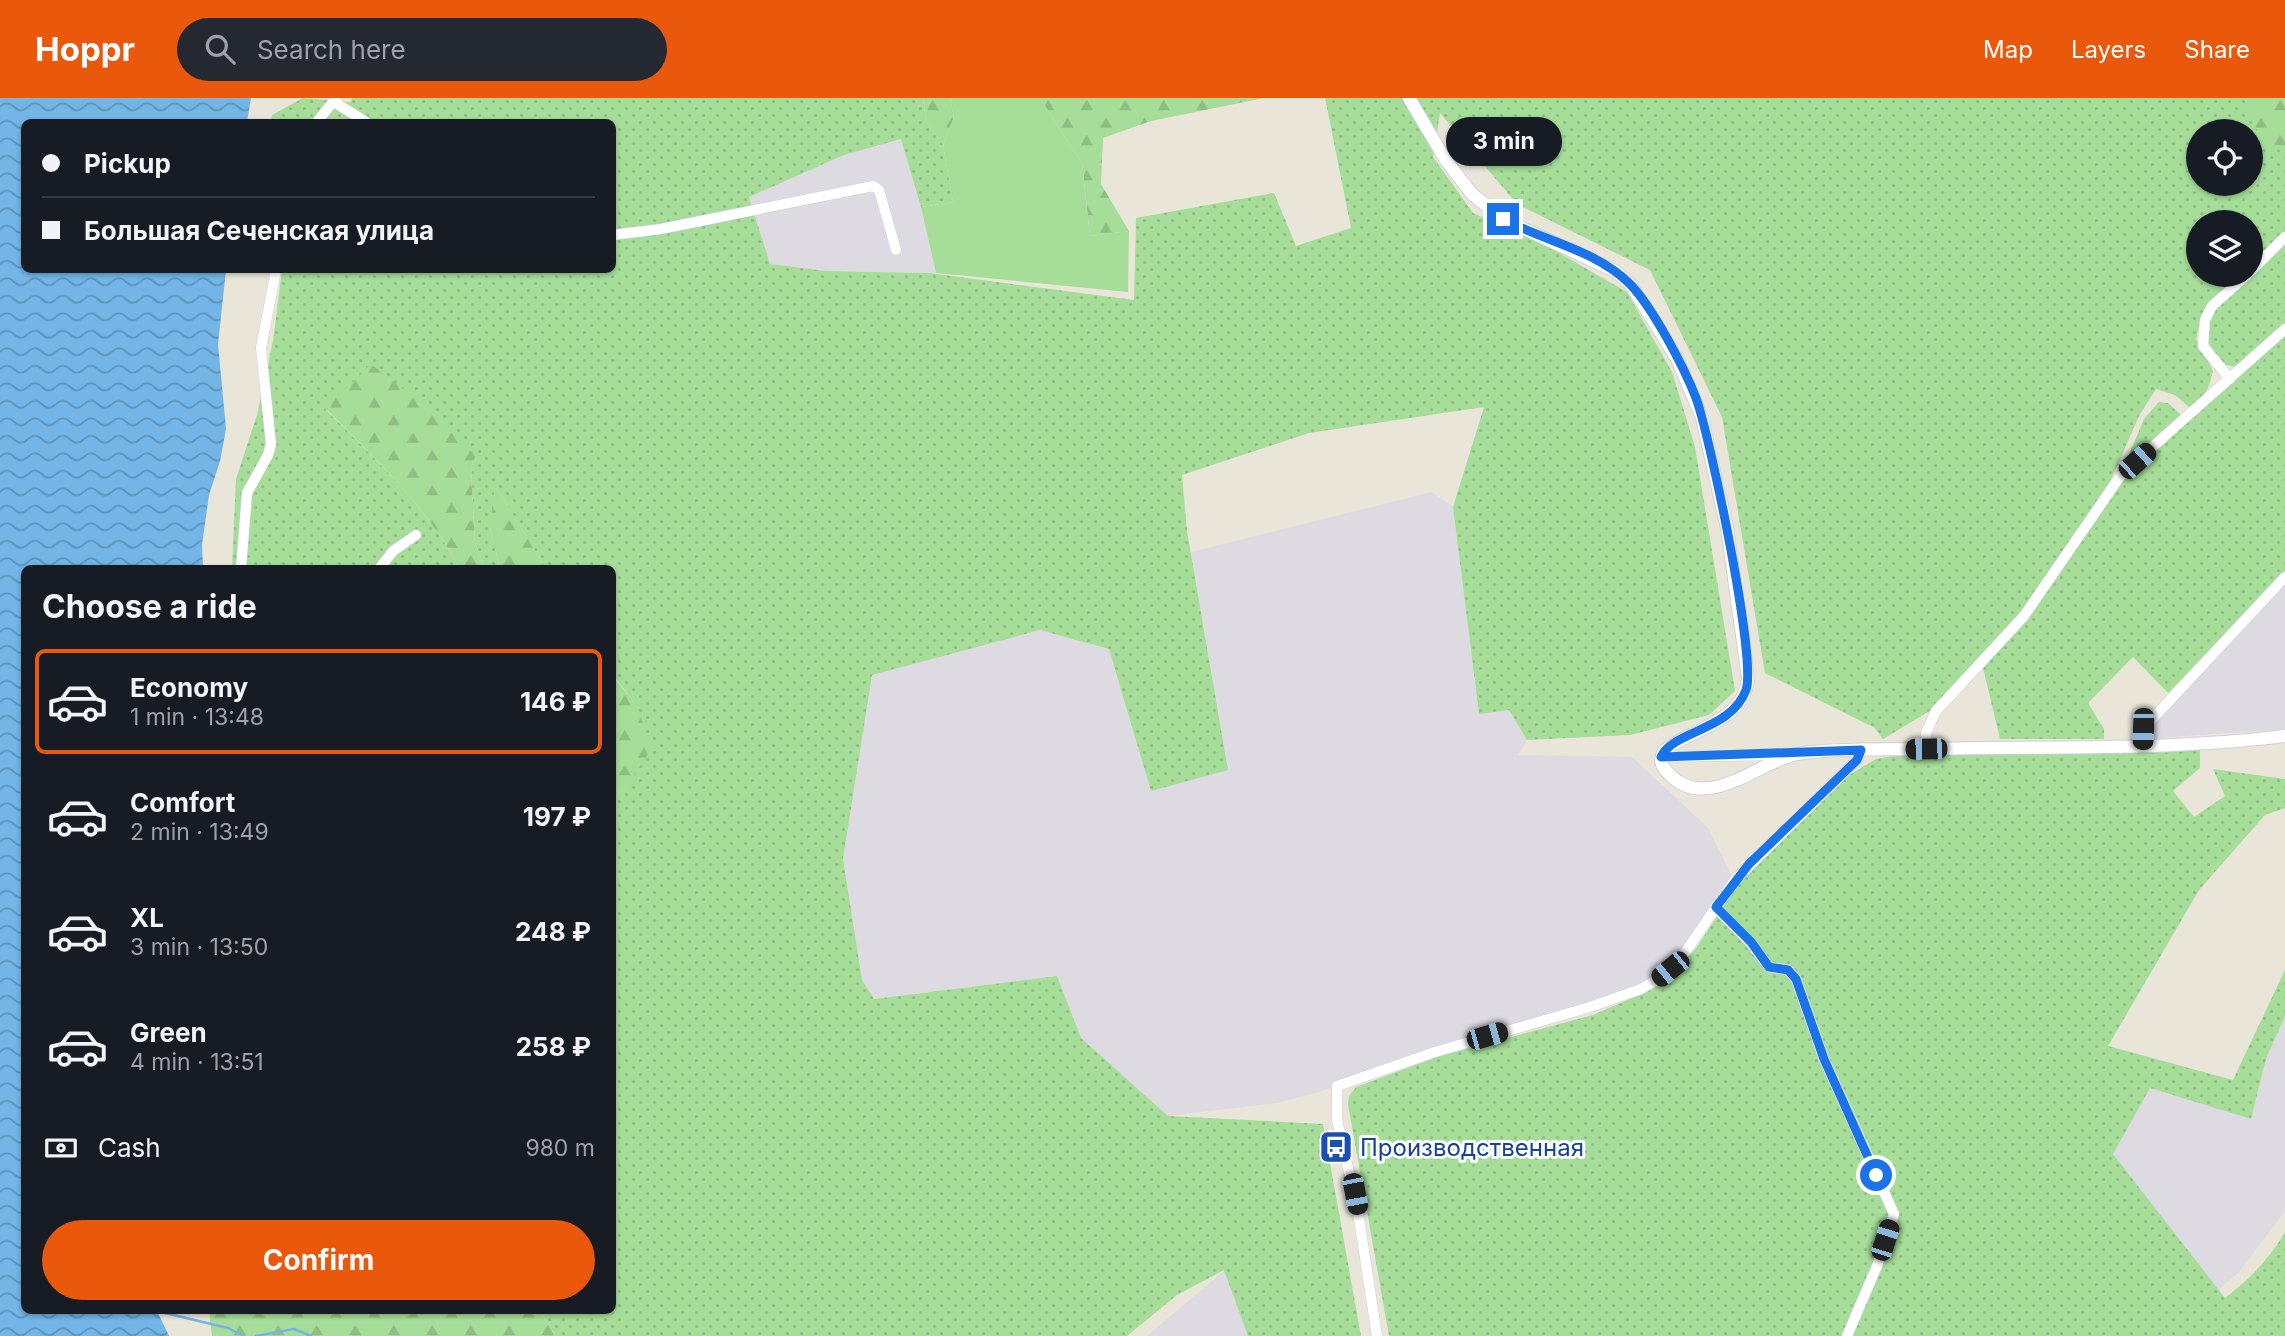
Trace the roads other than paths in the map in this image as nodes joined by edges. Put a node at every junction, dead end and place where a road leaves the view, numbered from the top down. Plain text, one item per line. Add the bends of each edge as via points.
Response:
1 (1409, 98) edge
2 (335, 100) edge
3 (319, 119) edge
4 (362, 119) edge
5 (616, 234) edge
6 (2285, 237) edge
7 (897, 250) dead end
8 (2263, 259) edge
9 (275, 273) edge
10 (2233, 287) edge
11 (2285, 329) edge
12 (2230, 379) junction
13 (416, 535) dead end
14 (241, 565) edge
15 (382, 565) edge
16 (2285, 577) edge
17 (2285, 736) edge
18 (2142, 746) junction
19 (1926, 749) junction
20 (1861, 750) junction
21 (1794, 754) junction
22 (1661, 757) junction
23 (1716, 907) junction
24 (1377, 1336) edge
25 (1847, 1336) edge

1 - 22 street via 1444,159 1472,194 1503,219 1596,260 1631,285 1678,359 1696,398 1727,528 1747,687 1724,717 1671,745
2 - 3 street
2 - 4 street
5 - 7 street via 661,229 873,186
6 - 8 street
9 - 14 street via 261,348 271,444 247,493
10 - 12 street via 2204,320 2203,346
11 - 12 street
12 - 19 street via 2121,475 2024,616 1936,711 1926,733
13 - 15 street
16 - 18 street via 2143,729
17 - 18 street
18 - 19 street
19 - 20 street
20 - 21 street
20 - 23 street via 1857,760 1749,864
21 - 22 street
21 - 22 street via 1714,787 1672,778
23 - 24 street via 1682,957 1641,989 1337,1086 1337,1120 1358,1212
23 - 25 street via 1769,967 1788,970 1796,979 1824,1059 1894,1214

